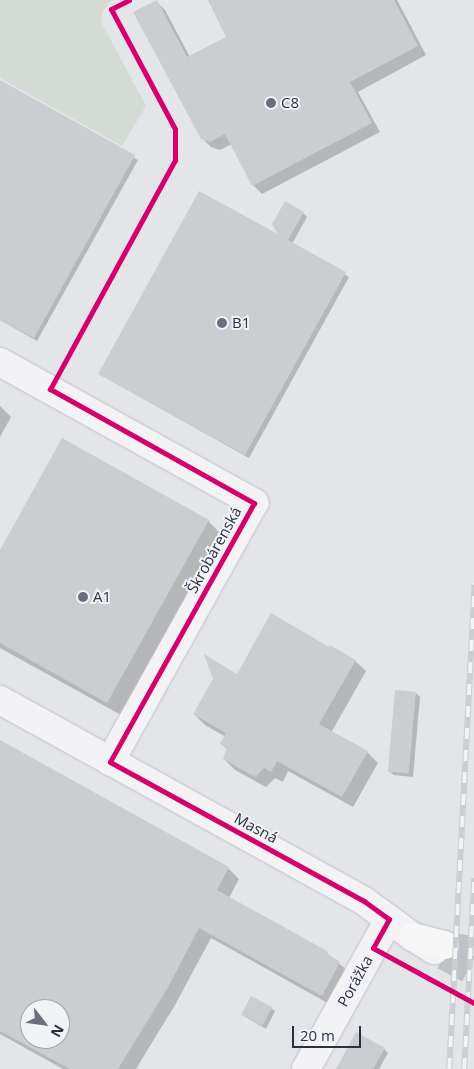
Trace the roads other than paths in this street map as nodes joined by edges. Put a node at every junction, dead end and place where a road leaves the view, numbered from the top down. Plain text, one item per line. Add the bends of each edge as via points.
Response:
1 (0, 362) edge
2 (0, 700) edge
3 (110, 762) junction
4 (389, 919) junction
5 (413, 938) joint
6 (444, 950) tunnel mouth
7 (306, 1069) edge

1 - 3 street, Škrobárenská via 254,503
2 - 3 street, Masná
3 - 4 street, Masná via 364,901
4 - 5 street, Masná
4 - 7 street, Porážka
5 - 6 main road

